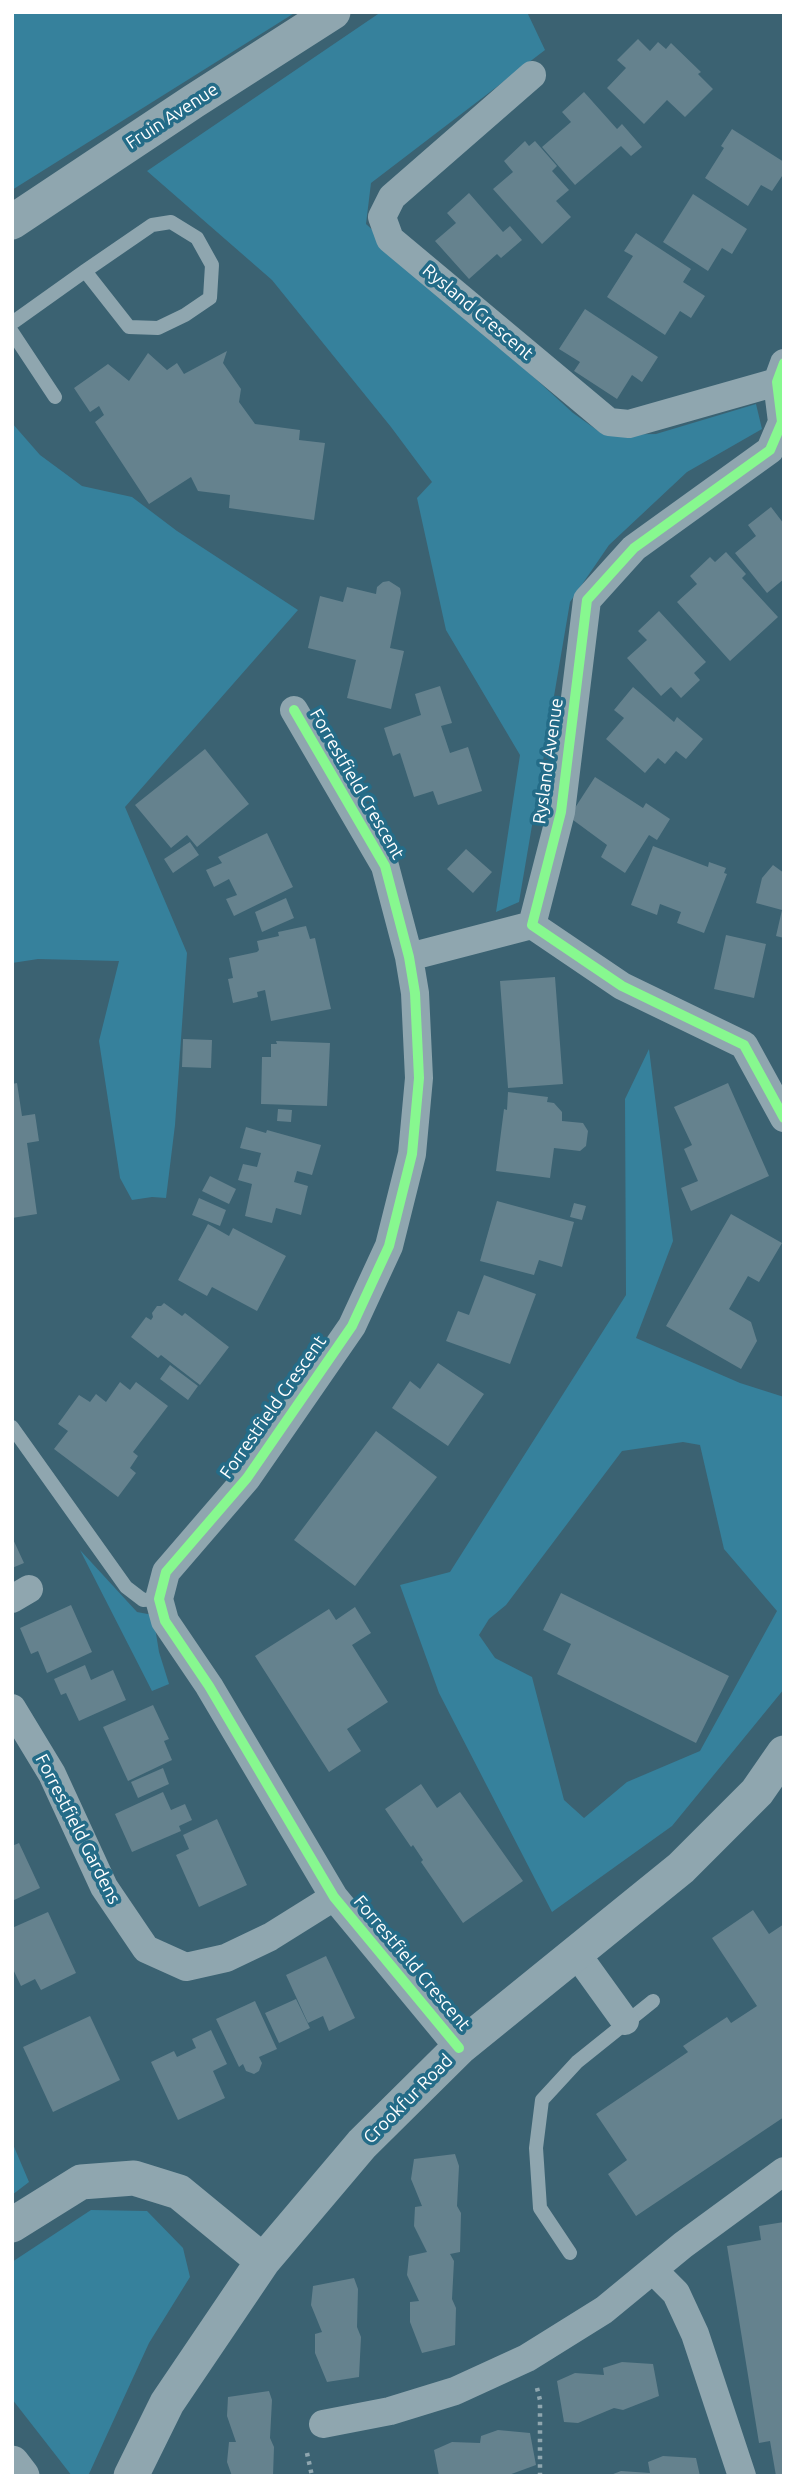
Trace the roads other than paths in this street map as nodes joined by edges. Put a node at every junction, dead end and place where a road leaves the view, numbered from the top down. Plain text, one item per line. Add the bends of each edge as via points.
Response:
1 (333, 12) edge
2 (532, 75) dead end
3 (12, 222) edge
4 (85, 271) junction
5 (12, 323) edge
6 (12, 332) edge
7 (781, 373) edge
8 (55, 397) dead end
9 (295, 710) dead end
10 (533, 925) junction
11 (410, 957) junction
12 (784, 1118) edge
13 (12, 1427) edge
14 (159, 1599) junction
15 (12, 1708) edge
16 (784, 1753) edge
17 (334, 1897) junction
18 (576, 1953) junction
19 (653, 2001) dead end
20 (625, 2021) junction
21 (459, 2048) junction
22 (784, 2171) edge
23 (12, 2225) edge
24 (569, 2253) dead end
25 (263, 2261) junction
26 (653, 2270) junction
27 (323, 2424) dead end
28 (12, 2463) edge
29 (22, 2476) edge
30 (131, 2476) edge
31 (742, 2476) edge

1 - 3 street, Fruin Avenue
2 - 7 street, Rysland Crescent via 391,197 382,217 390,239 610,422 629,424
4 - 4 lane via 152,225 172,222 197,238 212,265 210,298 158,328 129,327
4 - 5 lane
6 - 8 lane
7 - 10 street, Rysland Avenue via 782,422 770,450 634,548 587,600 561,812
9 - 11 street, Forrestfield Crescent via 385,866
10 - 11 street
10 - 12 street via 622,986 744,1045
11 - 14 street, Forrestfield Crescent via 419,1078 412,1154 389,1245 352,1326 247,1478 166,1572
13 - 14 lane via 126,1587 143,1600
14 - 17 street, Forrestfield Crescent via 165,1621 209,1686
15 - 17 street, Forrestfield Gardens via 52,1774 104,1887 146,1949 186,1967 226,1958
16 - 18 street, Crookfur Road via 757,1792 681,1868
17 - 21 street, Forrestfield Crescent
18 - 20 street
18 - 21 street, Crookfur Road
19 - 20 lane
20 - 24 lane via 542,2100 536,2148 540,2208
21 - 25 street, Crookfur Road via 362,2144
22 - 26 street
23 - 25 street via 81,2182 134,2178 179,2192
25 - 30 street, Crookfur Road via 167,2403
26 - 27 street via 604,2310 527,2358 455,2391 390,2411
26 - 31 street via 676,2292 695,2334
28 - 29 street

